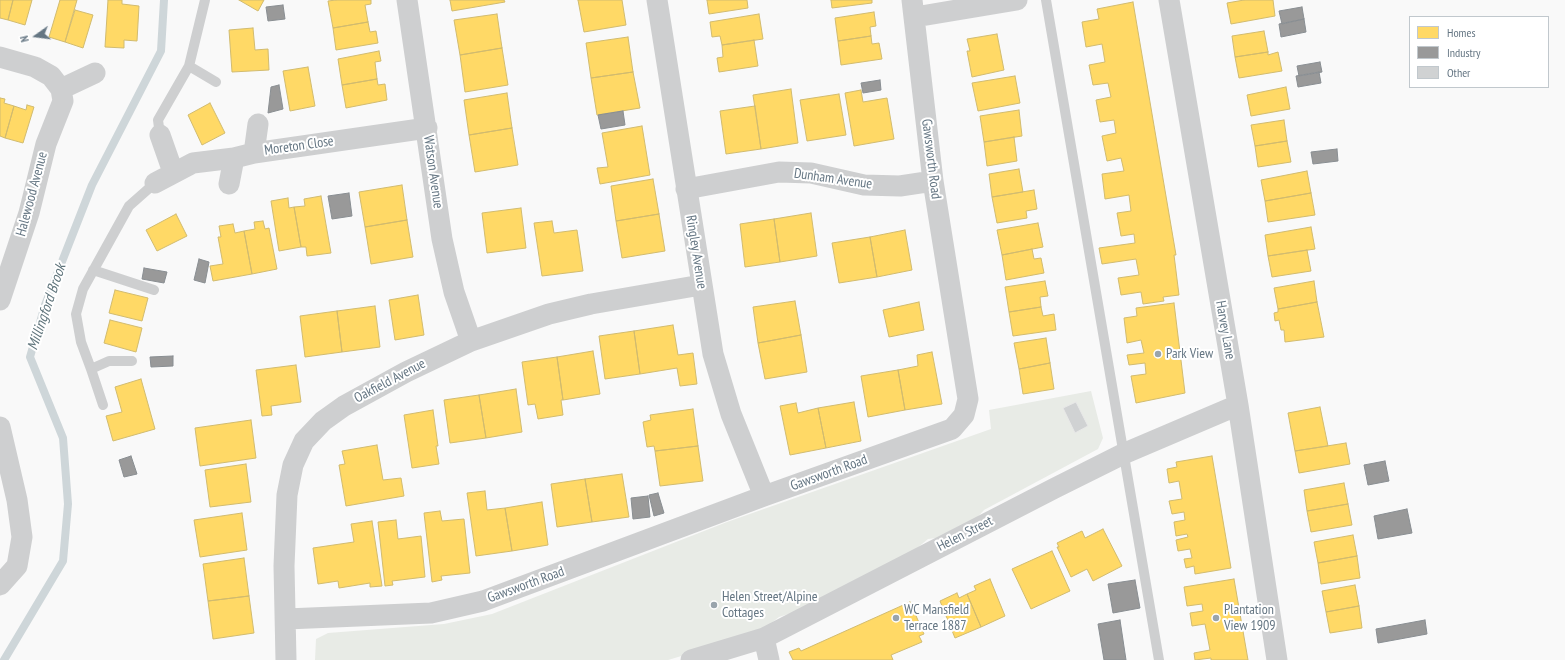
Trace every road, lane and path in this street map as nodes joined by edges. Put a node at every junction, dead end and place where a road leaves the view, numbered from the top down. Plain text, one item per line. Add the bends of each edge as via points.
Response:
1 (205, 0) edge
2 (407, 0) edge
3 (657, 0) edge
4 (1017, 0) edge
5 (1046, 0) edge
6 (1169, 0) edge
7 (913, 9) edge
8 (0, 57) edge
9 (188, 66) junction
10 (95, 73) dead end
11 (216, 82) dead end
12 (61, 89) junction
13 (258, 124) dead end
14 (426, 128) junction
15 (160, 135) joint
16 (254, 153) junction
17 (234, 158) junction
18 (173, 172) junction
19 (933, 180) junction
20 (155, 184) joint
21 (229, 184) dead end
22 (686, 189) junction
23 (93, 270) junction
24 (701, 285) junction
25 (154, 290) dead end
26 (0, 300) edge
27 (471, 341) junction
28 (132, 361) dead end
29 (91, 369) junction
30 (103, 405) dead end
31 (1238, 405) junction
32 (0, 427) edge
33 (1123, 454) junction
34 (764, 496) junction
35 (0, 585) edge
36 (286, 619) junction
37 (764, 638) junction
38 (286, 660) edge
39 (691, 660) edge
40 (769, 660) edge
41 (1159, 660) edge
42 (1277, 660) edge

1 - 9 lane
2 - 14 street, Watson Avenue
3 - 22 street, Ringley Avenue
4 - 7 street
5 - 33 lane
6 - 31 street, Harvey Lane
7 - 19 street, Gawsworth Road
8 - 12 street via 35,67 51,76
9 - 11 lane
9 - 15 lane via 158,120
10 - 12 street
12 - 26 street, Halewood Avenue via 63,101 46,144 29,213
13 - 16 street
14 - 16 street, Moreton Close
14 - 27 street, Watson Avenue via 442,239 454,292
15 - 18 street
16 - 17 street, Moreton Close
17 - 18 street, Moreton Close via 192,163
17 - 21 street
18 - 20 street, Moreton Close
19 - 22 street, Dunham Avenue via 900,186 864,185 811,173 779,172
19 - 34 street, Gawsworth Road via 968,399 964,415 952,429
20 - 23 lane via 129,206
22 - 24 street, Ringley Avenue
23 - 25 lane
23 - 29 lane via 82,289 76,314 81,342
24 - 27 street, Oakfield Avenue via 556,312
24 - 34 street, Ringley Avenue via 713,354 731,414
27 - 36 street, Oakfield Avenue via 406,372 344,406 323,421 304,441 293,465 287,495 284,566
28 - 29 lane via 109,361
29 - 30 lane
31 - 33 street, Helen Street
31 - 42 street, Harvey Lane
32 - 35 street via 17,500 22,537 17,566
33 - 37 street, Helen Street
33 - 41 lane
34 - 36 street, Gawsworth Road via 482,601 431,613
36 - 38 street, Oakfield Avenue
37 - 39 street, Helen Street
37 - 40 street

